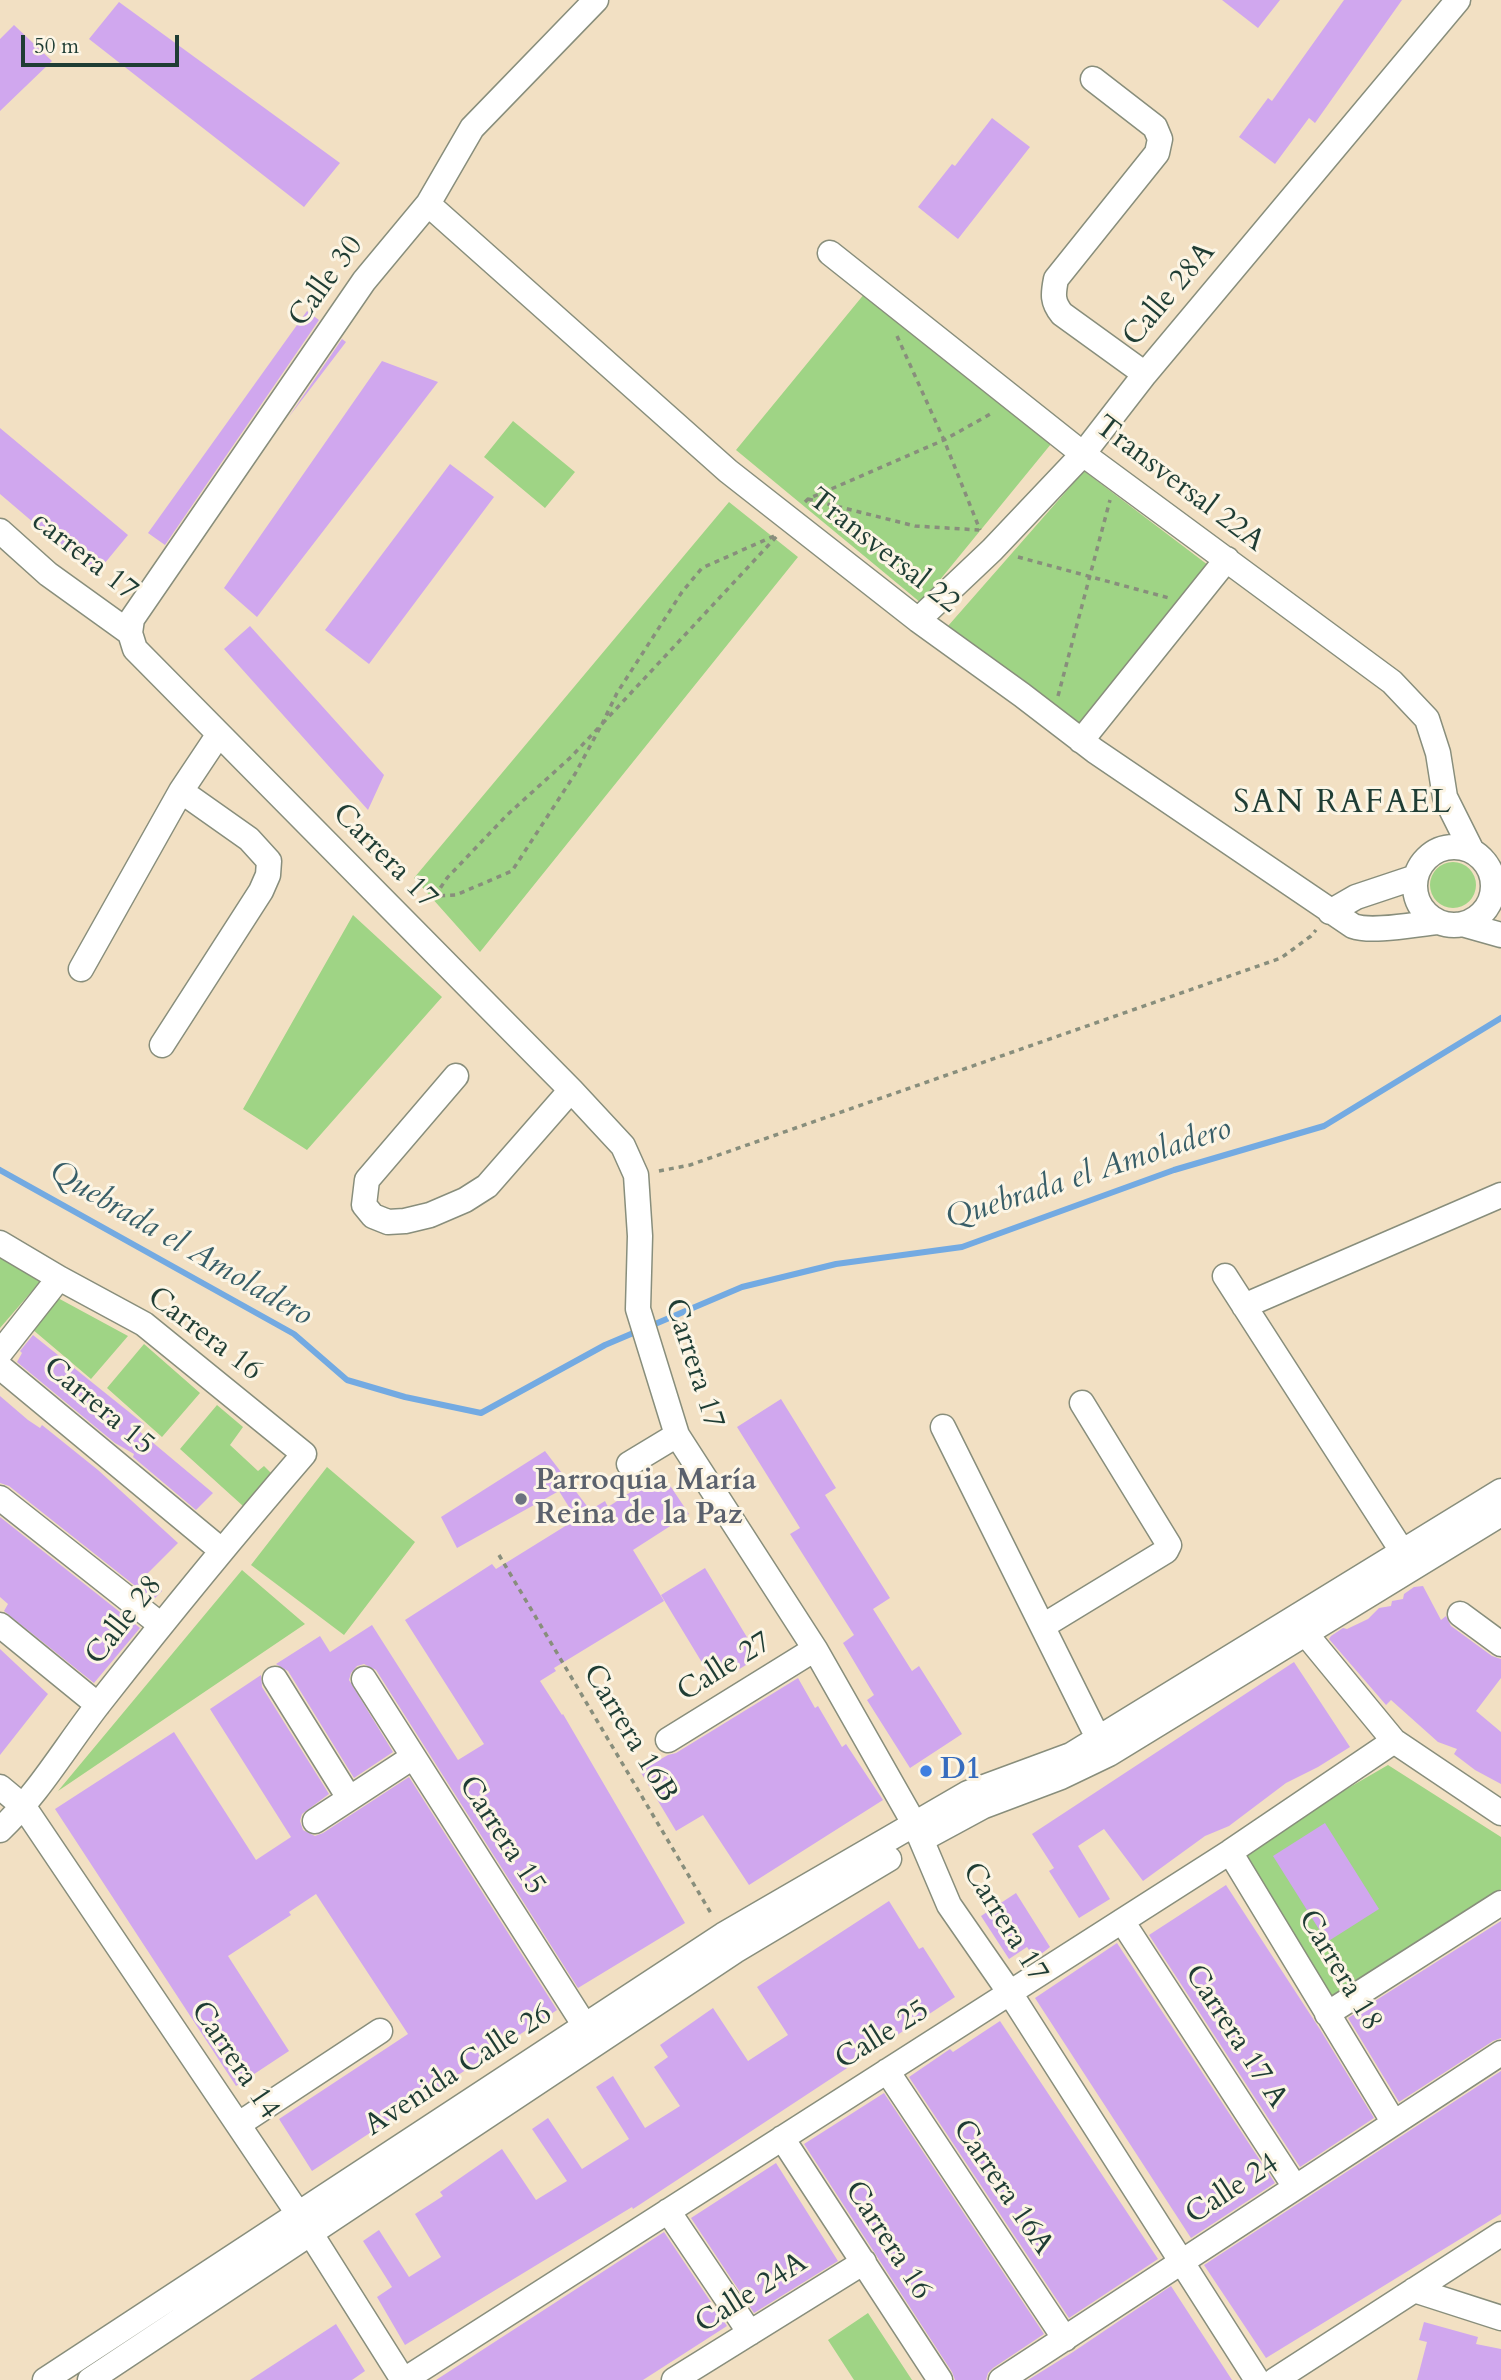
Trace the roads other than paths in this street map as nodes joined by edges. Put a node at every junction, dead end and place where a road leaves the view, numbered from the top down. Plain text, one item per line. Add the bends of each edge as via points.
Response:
1 (596, 0) edge
2 (1458, 0) edge
3 (1093, 79) dead end
4 (428, 204) junction
5 (830, 253) dead end
6 (1145, 374) junction
7 (1083, 454) junction
8 (0, 531) edge
9 (1227, 559) junction
10 (918, 620) junction
11 (131, 626) junction
12 (219, 734) junction
13 (1081, 741) junction
14 (181, 791) junction
15 (1445, 797) junction
16 (1472, 851) junction
17 (1435, 852) junction
18 (1416, 877) junction
19 (1497, 898) edge
20 (1330, 912) junction
21 (1450, 923) junction
22 (1501, 935) edge
23 (81, 969) dead end
24 (162, 1045) dead end
25 (456, 1076) dead end
26 (571, 1090) junction
27 (1501, 1195) edge
28 (0, 1243) edge
29 (1225, 1276) dead end
30 (59, 1278) junction
31 (1244, 1306) junction
32 (0, 1353) edge
33 (0, 1367) edge
34 (1082, 1402) dead end
35 (943, 1427) dead end
36 (677, 1434) junction
37 (304, 1454) joint
38 (629, 1464) dead end
39 (1501, 1490) edge
40 (0, 1498) edge
41 (1501, 1514) edge
42 (221, 1550) junction
43 (1402, 1551) junction
44 (1460, 1614) dead end
45 (0, 1625) edge
46 (161, 1625) junction
47 (1043, 1626) junction
48 (1305, 1633) junction
49 (1501, 1644) edge
50 (816, 1649) junction
51 (275, 1679) dead end
52 (364, 1679) dead end
53 (98, 1705) junction
54 (1098, 1738) junction
55 (668, 1740) dead end
56 (1394, 1741) junction
57 (414, 1756) junction
58 (0, 1787) edge
59 (349, 1798) junction
60 (24, 1807) junction
61 (1501, 1813) edge
62 (315, 1821) dead end
63 (0, 1830) edge
64 (918, 1833) junction
65 (1230, 1852) junction
66 (1501, 1903) edge
67 (1122, 1921) junction
68 (1010, 1993) junction
69 (1327, 2014) junction
70 (585, 2026) junction
71 (380, 2031) dead end
72 (1501, 2053) edge
73 (887, 2071) junction
74 (1394, 2123) junction
75 (239, 2124) junction
76 (782, 2138) junction
77 (1295, 2187) junction
78 (668, 2211) junction
79 (305, 2224) junction
80 (1501, 2234) edge
81 (864, 2262) junction
82 (1180, 2262) junction
83 (1414, 2290) junction
84 (1501, 2318) edge
85 (750, 2333) junction
86 (1065, 2339) junction
87 (683, 2378) edge
88 (45, 2380) edge
89 (90, 2380) edge
90 (403, 2380) edge
91 (940, 2380) edge
92 (1001, 2380) edge
93 (1257, 2380) edge
94 (1275, 2380) edge

1 - 4 street, Calle 30 via 472,128
2 - 6 street, Calle 28A
3 - 6 street via 1155,127 1160,139 1157,153 1056,279 1053,295 1062,314
4 - 10 street, Transversal 22 via 728,471
4 - 11 street, Calle 30 via 364,281
5 - 7 street, Transversal 22A
6 - 7 street, Calle 28A
7 - 9 street, Transversal 22A
7 - 10 street, Calle 28A via 986,540
8 - 11 street, carrera 17 via 48,574
9 - 13 street
9 - 15 street, Transversal 22A via 1392,682 1427,719
10 - 13 street, Transversal 22
11 - 12 street, Carrera 17 via 135,649
12 - 14 street
12 - 26 street, Carrera 17
13 - 20 street, Transversal 22
14 - 23 street
14 - 24 street via 249,839 269,861 268,875
15 - 16 street
15 - 17 street
16 - 17 street via 1460,847
16 - 19 street via 1489,868
17 - 18 street
18 - 20 street via 1356,897
18 - 21 street via 1419,903 1427,914
19 - 21 street via 1473,920
20 - 21 street, Transversal 22 via 1360,929
21 - 22 street
25 - 26 street via 367,1180 364,1205 373,1216 388,1222 430,1215 487,1186
26 - 36 street, Carrera 17 via 623,1146 636,1175 638,1309
27 - 31 street
28 - 30 street, Carrera 16
29 - 31 street
30 - 32 street
30 - 37 street, Carrera 16 via 144,1324
31 - 43 street
33 - 42 street, Carrera 15
34 - 47 street via 1169,1545 1166,1552
35 - 47 street
36 - 38 street
36 - 50 street, Carrera 17
37 - 42 street, Calle 28
39 - 43 street
40 - 46 street
41 - 48 street
42 - 46 street, Calle 28
43 - 54 street
44 - 49 street
45 - 53 street
46 - 53 street, Calle 28
47 - 54 street
48 - 56 street
48 - 64 street via 1109,1754
50 - 55 street, Calle 27
50 - 64 street, Carrera 17
51 - 59 street
52 - 57 street, Carrera 15
53 - 60 street, Calle 28
54 - 64 street via 1071,1755 968,1793
56 - 61 street
56 - 65 street, Calle 25
57 - 59 street
57 - 70 street, Carrera 15
58 - 60 street, Carrera 14
59 - 62 street
60 - 63 street, Calle 28
60 - 75 street, Carrera 14
64 - 68 street, Carrera 17 via 949,1905
64 - 70 street, Avenida Calle 26 via 723,1935
64 - 79 street, Avenida Calle 26
65 - 67 street, Calle 25
65 - 69 street, Carrera 18
66 - 69 street
67 - 68 street, Calle 25
67 - 77 street, Carrera 17 A
68 - 73 street, Calle 25
68 - 82 street, Carrera 17
69 - 74 street, Carrera 18
70 - 79 street, Avenida Calle 26
71 - 75 street
72 - 74 street, Calle 24
73 - 76 street, Calle 25
73 - 86 street, Carrera 16A
74 - 77 street, Calle 24
75 - 79 street, Carrera 14
76 - 78 street, Calle 25
76 - 81 street, Carrera 16
77 - 82 street, Calle 24
78 - 85 street
78 - 90 street, Calle 25
79 - 88 street, Avenida Calle 26
79 - 89 street, Avenida Calle 26
79 - 90 street, Carrera 14
80 - 83 street
81 - 85 street, Calle 24A
81 - 91 street, Carrera 16
82 - 86 street, Calle 24
82 - 93 street, Carrera 17
83 - 84 street
83 - 94 street
85 - 87 street, Calle 24A
86 - 92 street, Calle 24

